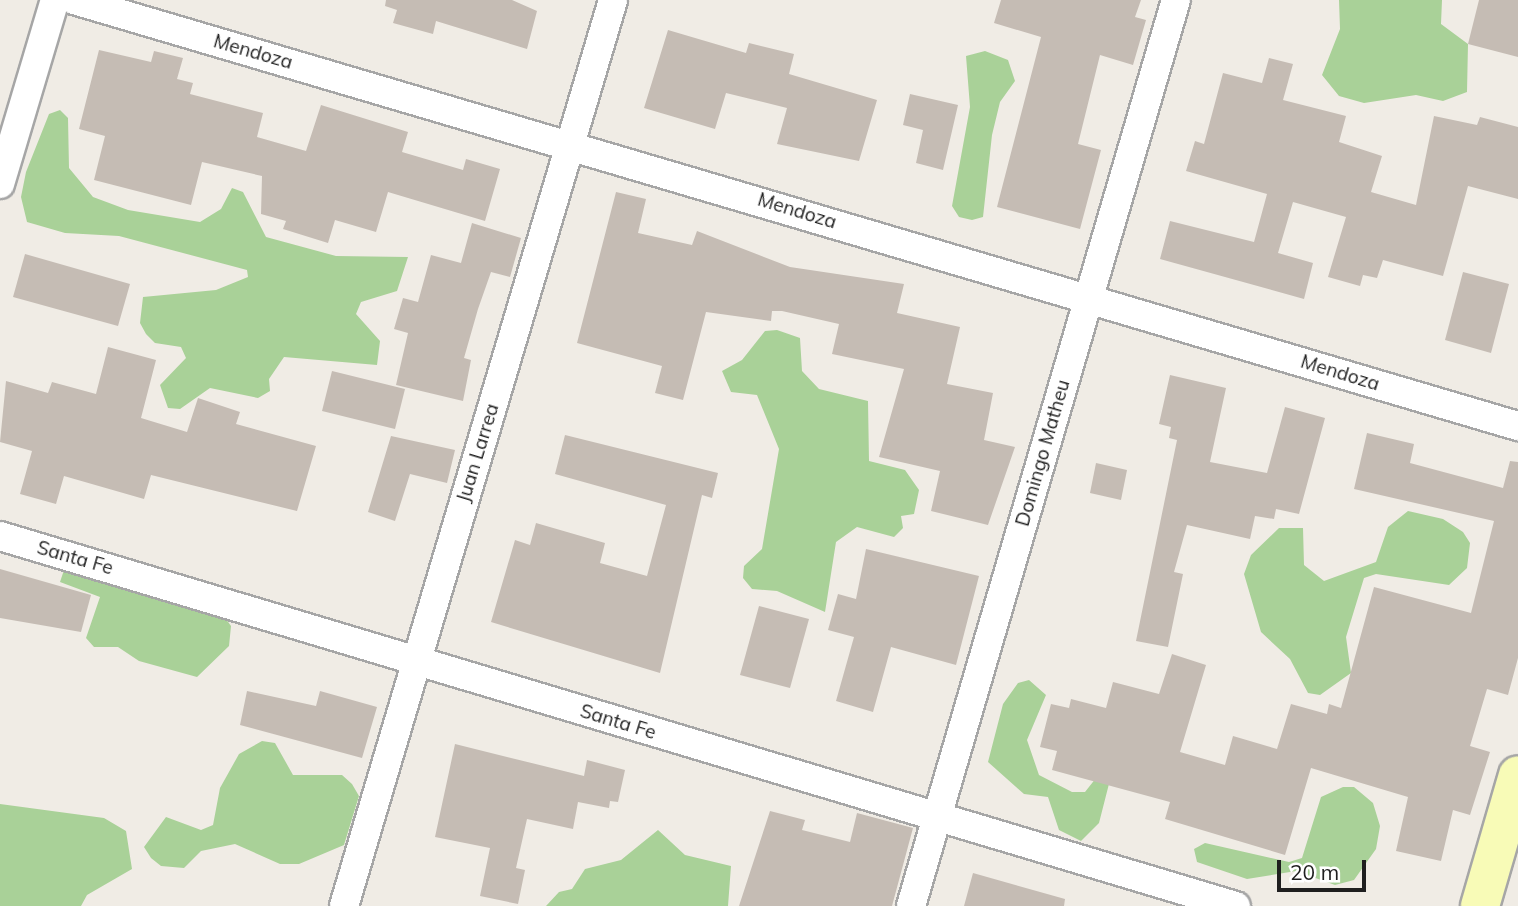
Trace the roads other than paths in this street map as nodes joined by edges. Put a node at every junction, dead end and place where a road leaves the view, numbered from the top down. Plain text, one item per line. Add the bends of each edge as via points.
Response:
1 (55, 0) edge
2 (74, 0) edge
3 (613, 0) edge
4 (1177, 0) edge
5 (570, 144) junction
6 (0, 184) edge
7 (1089, 298) junction
8 (1518, 426) edge
9 (0, 536) edge
10 (417, 660) junction
11 (1518, 775) edge
12 (935, 820) junction
13 (344, 906) edge
14 (911, 906) edge
15 (1236, 906) edge
16 (1480, 906) edge

1 - 6 street
2 - 5 street, Mendoza
3 - 5 street, Juan Larrea
4 - 7 street, Domingo Matheu
5 - 7 street, Mendoza
5 - 10 street, Juan Larrea
7 - 8 street, Mendoza
7 - 12 street, Domingo Matheu
9 - 10 street, Santa Fe
10 - 12 street, Santa Fe
10 - 13 street, Juan Larrea
11 - 16 street
12 - 14 street, Domingo Matheu
12 - 15 street, Santa Fe

